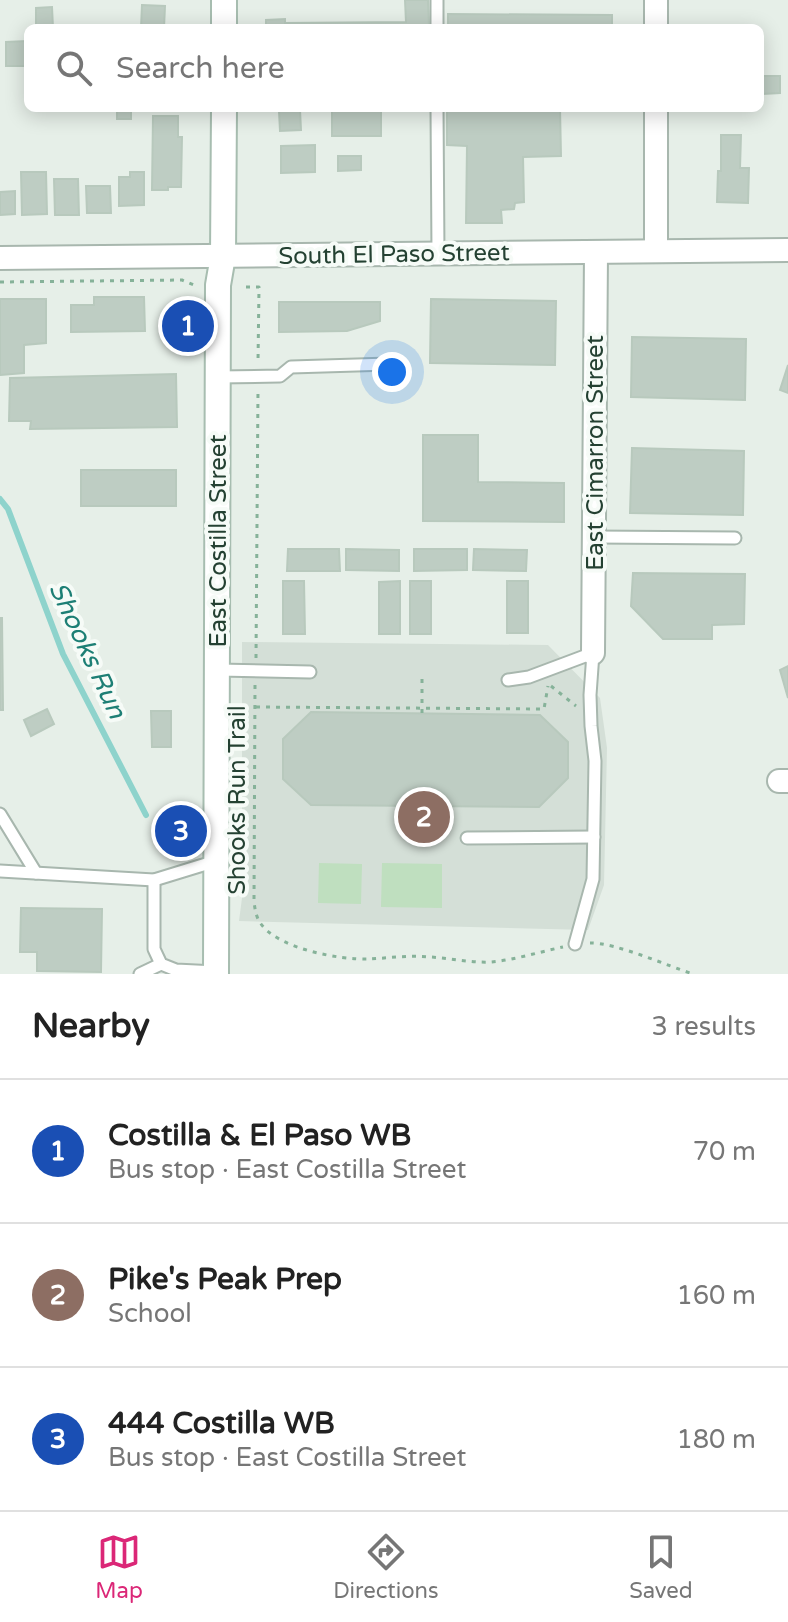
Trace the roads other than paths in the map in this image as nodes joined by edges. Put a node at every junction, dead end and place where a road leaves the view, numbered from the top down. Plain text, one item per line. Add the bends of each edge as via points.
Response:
1 (224, 0) edge
2 (437, 0) edge
3 (656, 0) edge
4 (224, 24) edge
5 (437, 24) edge
6 (656, 24) edge
7 (224, 112) edge
8 (437, 112) edge
9 (656, 112) edge
10 (788, 250) edge
11 (656, 251) junction
12 (596, 253) junction
13 (438, 254) junction
14 (223, 256) junction
15 (0, 258) edge
16 (389, 364) dead end
17 (218, 377) junction
18 (594, 537) junction
19 (735, 538) dead end
20 (593, 653) junction
21 (218, 670) junction
22 (310, 672) dead end
23 (508, 680) dead end
24 (0, 814) edge
25 (594, 837) junction
26 (467, 838) dead end
27 (217, 860) junction
28 (0, 871) edge
29 (36, 873) junction
30 (154, 880) junction
31 (575, 944) road end
32 (161, 964) junction
33 (216, 973) edge
34 (140, 974) edge

1 - 4 street
2 - 5 lane
3 - 6 street
7 - 14 street, East Costilla Street
8 - 13 lane
9 - 11 street
10 - 11 street, South El Paso Street
11 - 12 street, South El Paso Street
12 - 13 street, South El Paso Street
12 - 18 street, East Cimarron Street
13 - 14 street, South El Paso Street
14 - 15 street, South El Paso Street
14 - 17 street, East Costilla Street
16 - 17 lane via 291,367 280,376
17 - 21 street, East Costilla Street
18 - 19 lane
18 - 20 street, East Cimarron Street
20 - 23 lane
20 - 25 lane
21 - 22 lane
21 - 27 street, East Costilla Street
24 - 29 lane
25 - 26 lane
25 - 31 lane via 593,879
27 - 30 lane
27 - 33 street, East Costilla Street
28 - 29 lane
29 - 30 lane
30 - 32 lane via 154,949
32 - 33 lane
32 - 34 lane

